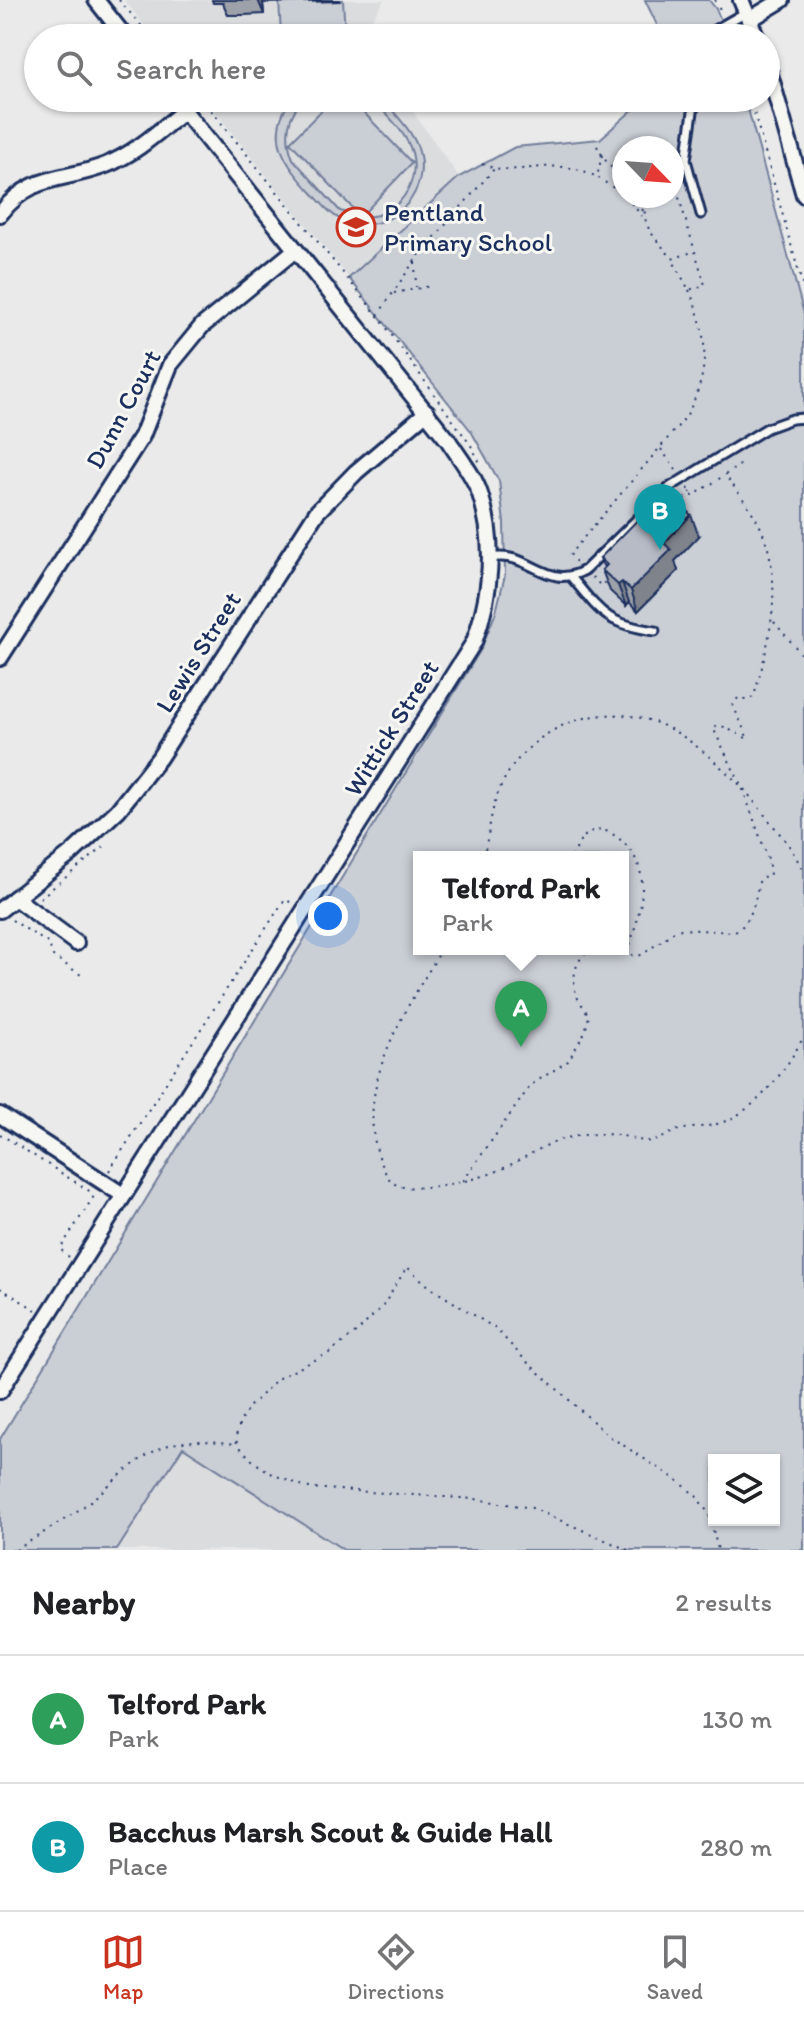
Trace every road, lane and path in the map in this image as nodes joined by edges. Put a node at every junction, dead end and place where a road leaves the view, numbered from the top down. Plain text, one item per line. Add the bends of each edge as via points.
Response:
1 (96, 0) edge
2 (119, 0) edge
3 (782, 0) edge
4 (746, 11) edge
5 (115, 24) edge
6 (140, 24) edge
7 (724, 24) edge
8 (780, 110) edge
9 (183, 112) edge
10 (185, 112) edge
11 (693, 112) edge
12 (754, 112) edge
13 (597, 146) dead end
14 (602, 155) junction
15 (482, 164) dead end
16 (612, 167) edge
17 (494, 169) junction
18 (689, 175) junction
19 (597, 177) junction
20 (684, 177) edge
21 (612, 188) edge
22 (804, 195) edge
23 (634, 208) edge
24 (641, 208) edge
25 (645, 208) edge
26 (681, 208) edge
27 (644, 212) junction
28 (0, 214) edge
29 (701, 214) dead end
30 (645, 221) junction
31 (294, 251) junction
32 (695, 251) junction
33 (672, 259) junction
34 (415, 260) junction
35 (431, 286) dead end
36 (416, 288) junction
37 (689, 290) junction
38 (804, 291) edge
39 (393, 293) junction
40 (378, 316) dead end
41 (427, 412) junction
42 (804, 418) edge
43 (725, 475) dead end
44 (691, 492) dead end
45 (670, 512) edge
46 (491, 558) junction
47 (585, 570) junction
48 (572, 578) junction
49 (608, 579) edge
50 (772, 620) junction
51 (655, 631) dead end
52 (804, 657) edge
53 (0, 658) edge
54 (742, 787) junction
55 (104, 847) dead end
56 (484, 851) edge
57 (575, 851) edge
58 (804, 871) edge
59 (15, 898) junction
60 (29, 908) junction
61 (0, 910) edge
62 (304, 911) junction
63 (76, 943) dead end
64 (629, 950) edge
65 (629, 954) edge
66 (438, 955) edge
67 (584, 955) edge
68 (81, 975) dead end
69 (804, 1036) edge
70 (0, 1115) edge
71 (0, 1134) edge
72 (463, 1181) junction
73 (103, 1182) junction
74 (95, 1195) junction
75 (123, 1195) junction
76 (79, 1265) junction
77 (0, 1288) edge
78 (47, 1316) junction
79 (0, 1391) edge
80 (237, 1444) junction
81 (16, 1550) edge
82 (628, 1550) edge
83 (718, 1550) edge

1 - 5 street
2 - 6 path
3 - 4 street
4 - 7 lane
8 - 22 street
9 - 28 street via 132,152 103,166 32,185
10 - 31 street, Wittick Street
11 - 18 lane
12 - 38 path
13 - 14 path
14 - 16 path
14 - 19 path
15 - 17 path
17 - 19 path via 563,165
17 - 34 path
18 - 20 path
18 - 29 lane
19 - 21 path
23 - 30 path
24 - 27 path
25 - 27 path
26 - 32 path
27 - 30 path
30 - 33 path
31 - 41 street, Wittick Street
31 - 53 street, Dunn Court via 202,326 170,365 142,436
32 - 33 path
32 - 37 path via 705,285
33 - 37 path
34 - 36 path
34 - 39 path
35 - 36 path
36 - 39 path
37 - 47 path via 706,351 697,396 685,418 570,554
39 - 40 path
41 - 46 street, Wittick Street via 479,492
41 - 59 street, Lewis Street via 317,512 159,758 118,810
42 - 47 lane via 767,428 670,487
43 - 50 path via 767,543 774,583
44 - 45 path
46 - 48 lane via 511,556 553,576
46 - 62 street, Wittick Street via 485,611 474,642
47 - 48 lane
47 - 49 path via 601,586
48 - 51 lane via 612,621
50 - 52 path
50 - 54 path via 754,696 738,698 733,705 748,739 720,725 714,730
54 - 56 path via 662,725 631,715 591,716 553,729 507,774 493,805
54 - 58 path
54 - 65 path via 771,871 759,880 746,923 727,933 681,929 642,955
55 - 60 path
57 - 64 path via 595,829 615,835 632,853 643,891
59 - 60 street
59 - 61 street, Lewis Street
60 - 63 street
60 - 68 path via 11,919 49,944 53,956
62 - 73 path via 285,899
62 - 75 street, Wittick Street
66 - 72 path via 379,1073 373,1128 378,1156 391,1182 408,1187
67 - 72 path via 575,973 577,996 589,1016 575,1052 561,1068 531,1085
69 - 72 path via 759,1097 729,1120 653,1141 607,1135 567,1138 503,1169
70 - 73 street
71 - 74 path
73 - 74 path
73 - 75 street
74 - 76 path via 60,1249
75 - 76 street, Wittick Street
76 - 78 street, Wittick Street
77 - 78 path
78 - 79 street, Wittick Street
80 - 81 path via 205,1440 161,1448
80 - 82 path via 274,1475 309,1488 532,1508
80 - 83 path via 240,1422 250,1406 277,1379 357,1332 383,1306 407,1267 496,1329 609,1436 697,1497 709,1514

